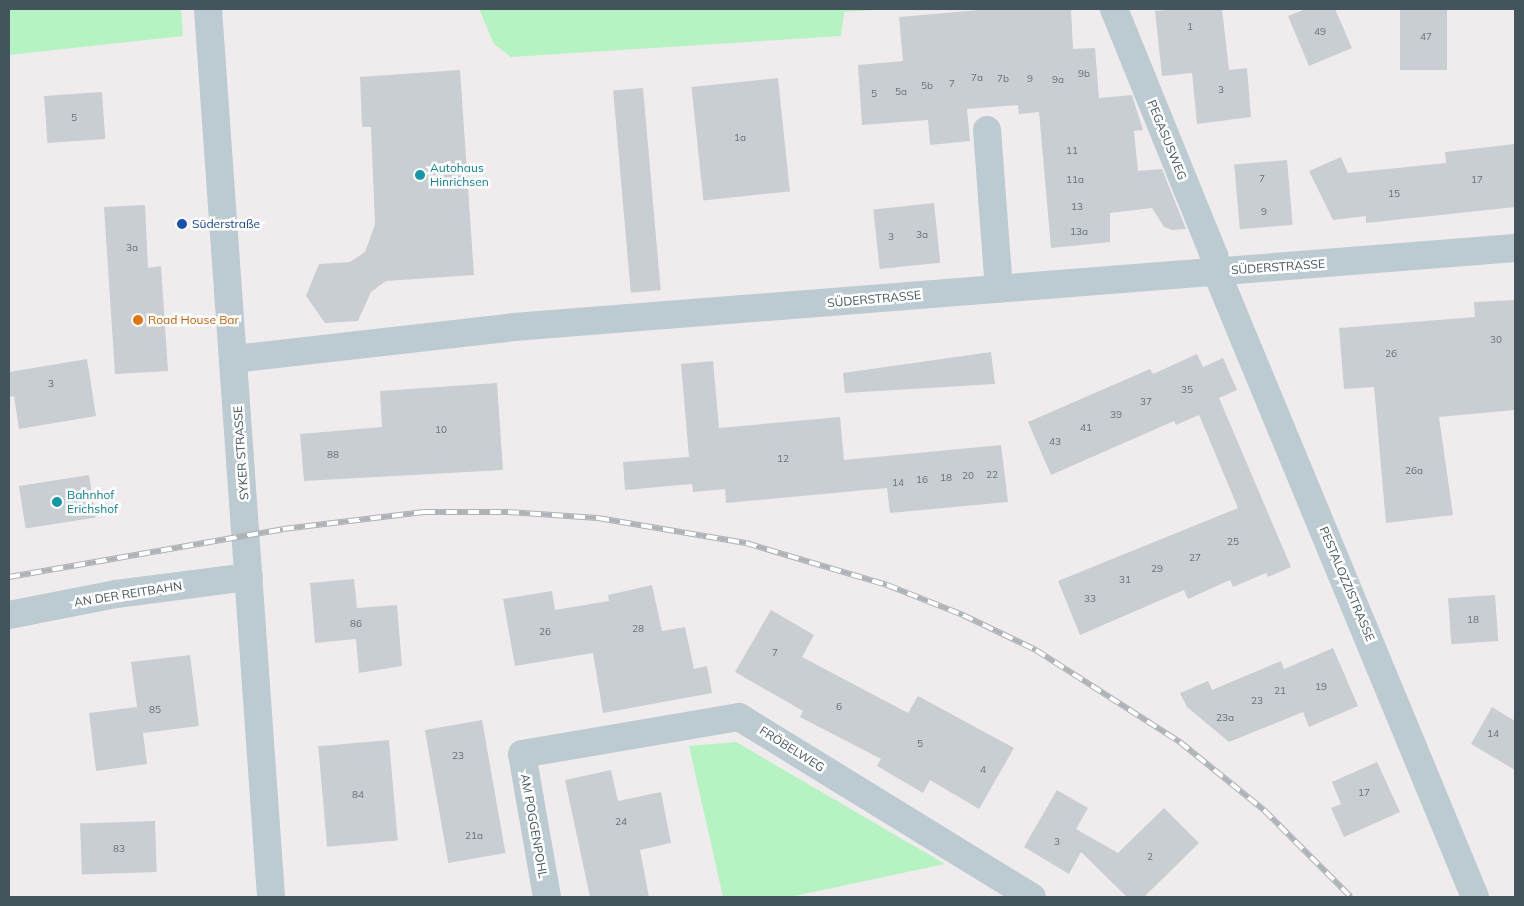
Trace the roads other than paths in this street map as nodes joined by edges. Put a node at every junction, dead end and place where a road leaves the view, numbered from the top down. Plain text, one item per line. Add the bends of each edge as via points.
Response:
1 (208, 9) edge
2 (1114, 9) edge
3 (988, 130) dead end
4 (1515, 248) edge
5 (1216, 271) junction
6 (999, 289) junction
7 (234, 360) junction
8 (249, 577) junction
9 (9, 615) edge
10 (522, 754) joint
11 (272, 897) edge
12 (547, 897) edge
13 (1032, 897) edge
14 (1475, 897) edge

1 - 7 street, SYKER STRASSE
2 - 5 street, PEGASUSWEG via 1214,255
3 - 6 street
4 - 5 street, SÜDERSTRASSE
5 - 6 street, SÜDERSTRASSE
5 - 14 street, PESTALOZZISTRASSE
6 - 7 street, SÜDERSTRASSE via 514,327
7 - 8 street, SYKER STRASSE
8 - 9 street, AN DER REITBAHN via 116,594
8 - 11 street, SYKER STRASSE
10 - 12 street, AM POGGENPOHL
10 - 13 street, FRÖBELWEG via 739,717

